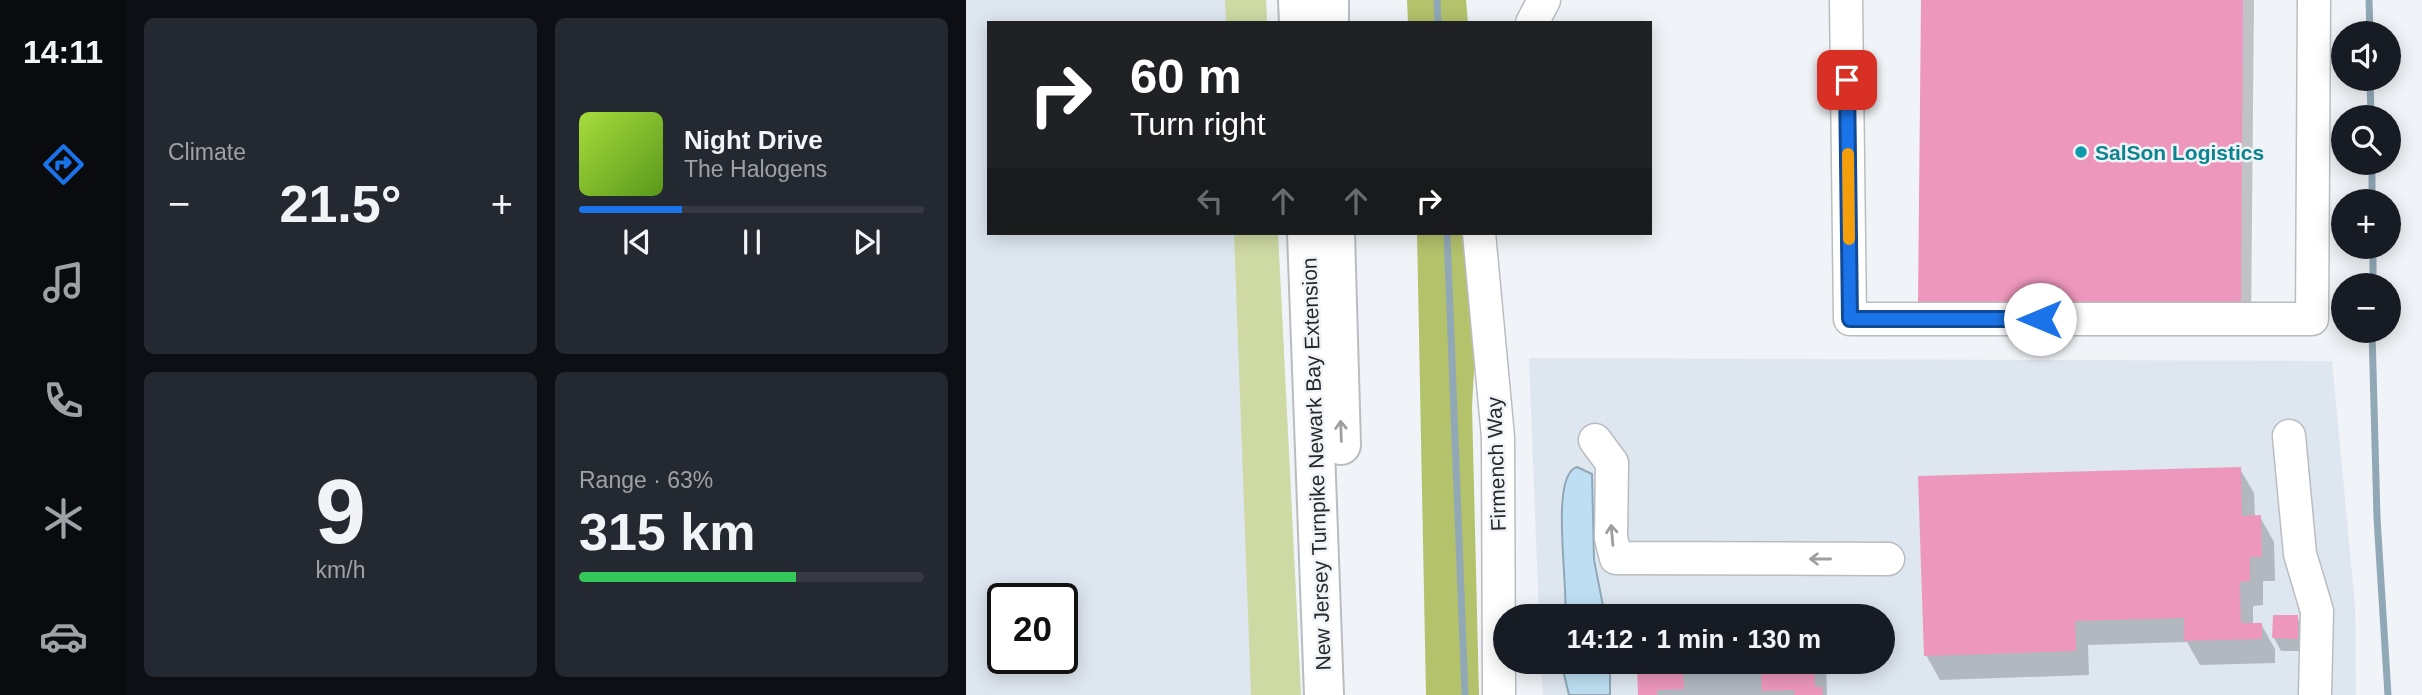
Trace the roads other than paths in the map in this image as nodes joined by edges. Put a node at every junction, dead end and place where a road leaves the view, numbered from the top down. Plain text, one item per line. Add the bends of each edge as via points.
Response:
1 (1298, 0) edge
2 (1329, 0) edge
3 (1544, 0) edge
4 (1846, 0) edge
5 (2314, 0) edge
6 (1299, 21) edge
7 (1329, 21) edge
8 (1533, 21) edge
9 (1307, 235) edge
10 (1335, 235) edge
11 (1479, 235) edge
12 (2289, 436) dead end
13 (1595, 439) dead end
14 (1888, 559) dead end
15 (1324, 695) edge
16 (1349, 695) edge
17 (1499, 695) edge
18 (2315, 695) edge

1 - 6 highway
2 - 7 highway
3 - 8 street
4 - 5 street via 1850,319 2312,319
9 - 15 highway, New Jersey Turnpike Newark Bay Extension
16 -> 10 highway, New Jersey Turnpike Newark Bay Extension
11 - 17 street, Firmench Way via 1498,437
12 - 18 street via 2301,554 2317,611
14 -> 13 street via 1616,558 1611,538 1612,463

